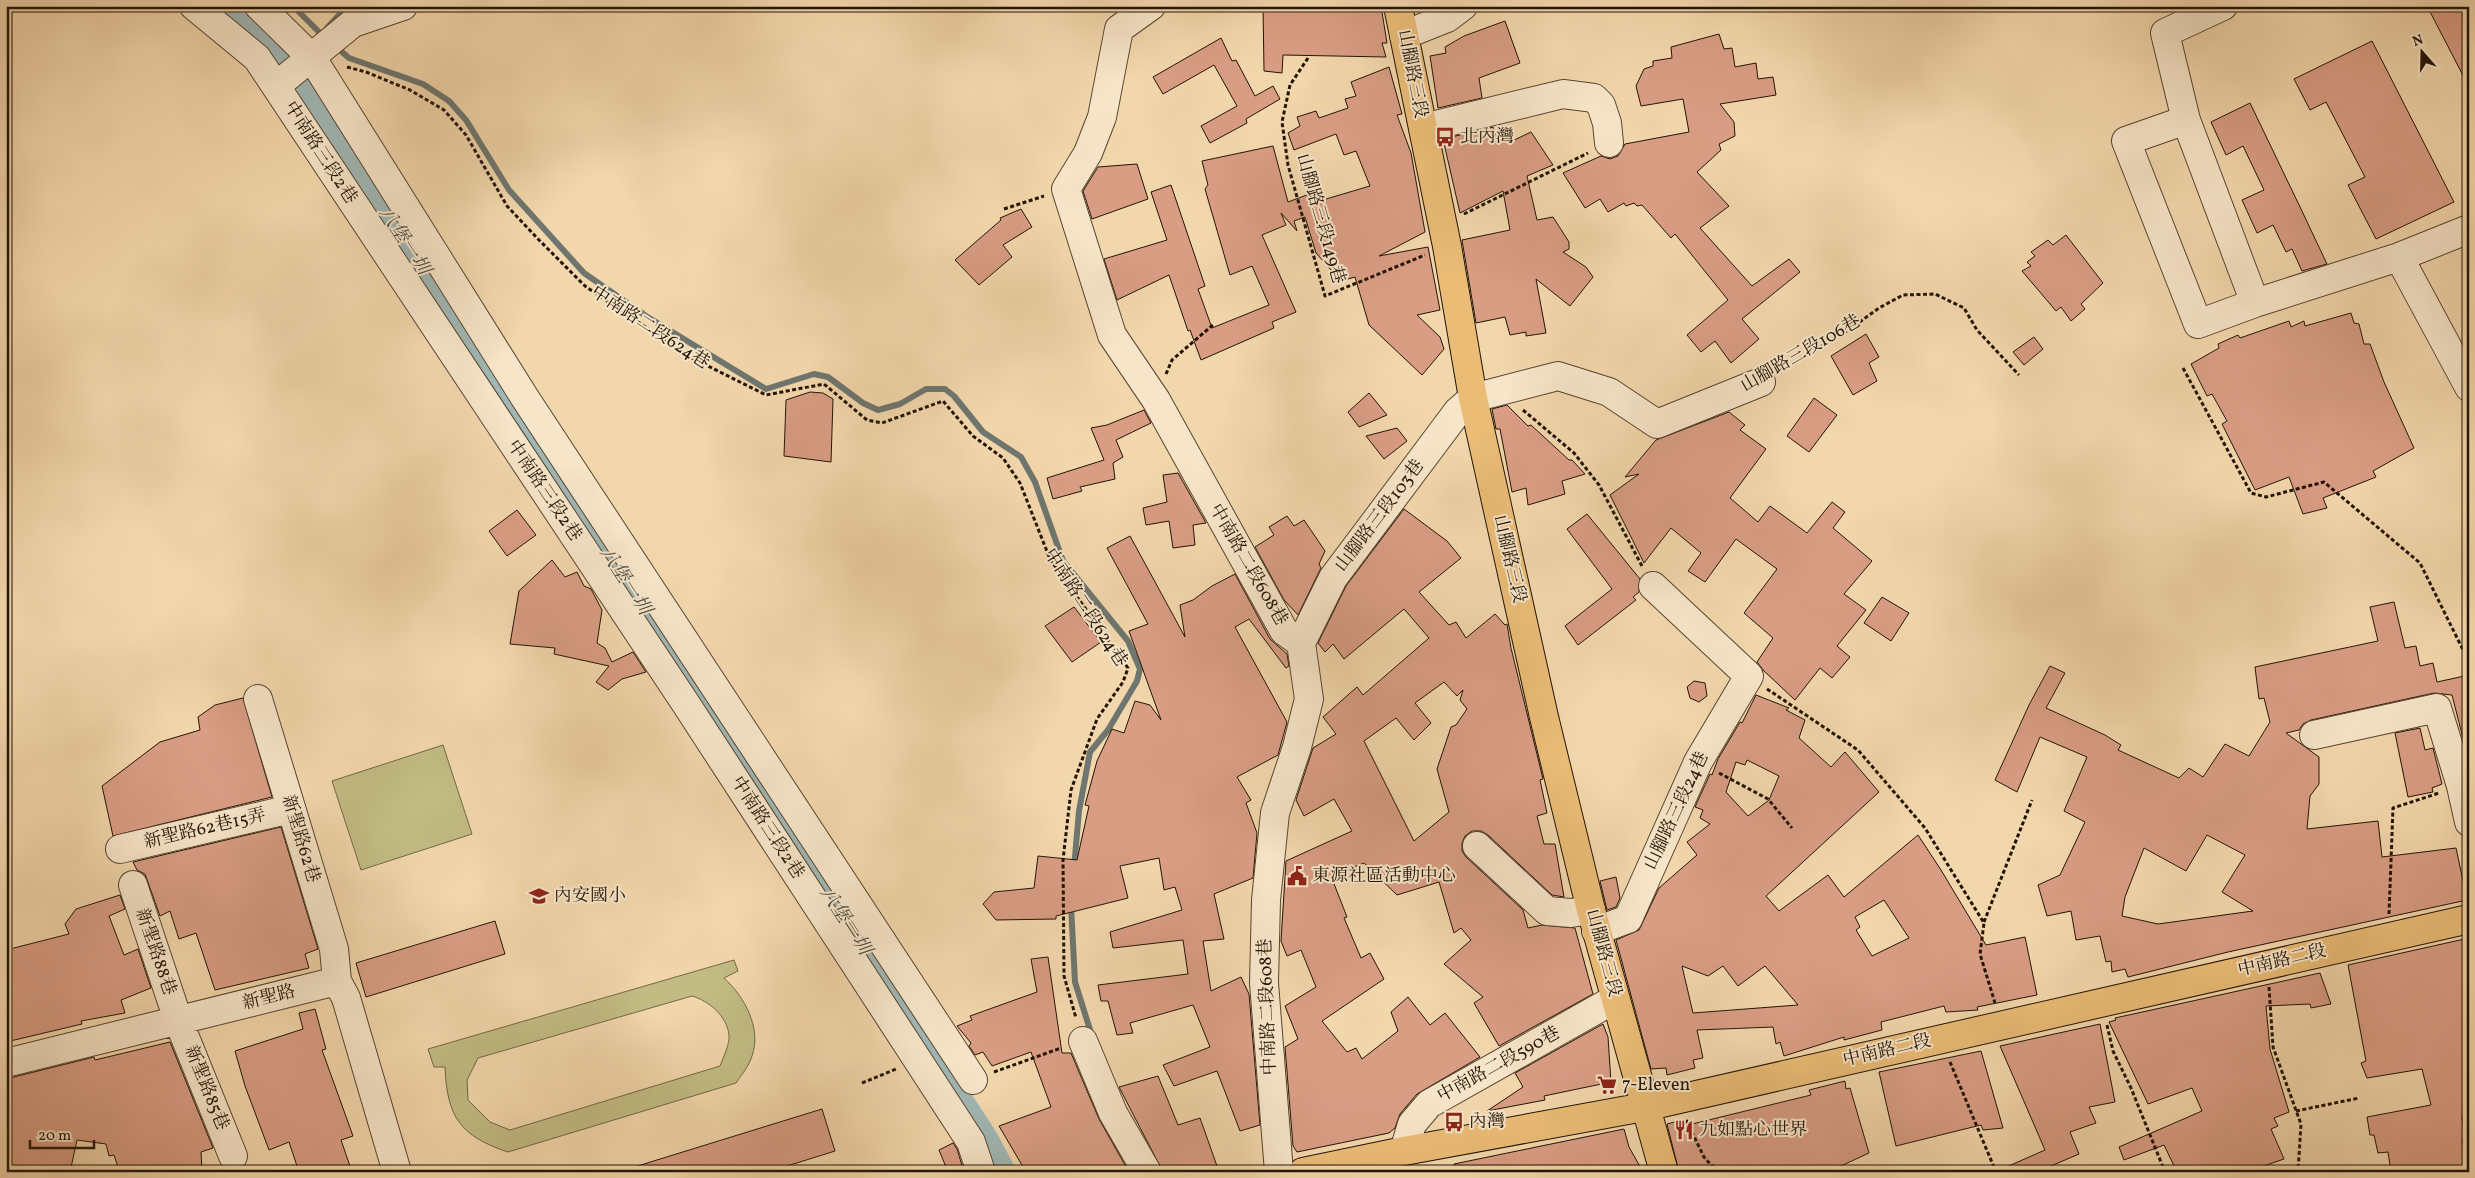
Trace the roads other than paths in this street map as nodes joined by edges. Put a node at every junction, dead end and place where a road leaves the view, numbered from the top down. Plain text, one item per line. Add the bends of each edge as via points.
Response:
1 (194, 6) edge
2 (259, 6) edge
3 (403, 6) edge
4 (1151, 6) edge
5 (1398, 6) edge
6 (1463, 6) edge
7 (2223, 6) edge
8 (1404, 34) junction
9 (312, 58) junction
10 (276, 86) junction
11 (2186, 120) junction
12 (1423, 128) junction
13 (1609, 143) road end
14 (2469, 229) edge
15 (2399, 257) junction
16 (2255, 303) junction
17 (1761, 382) road end
18 (2469, 387) edge
19 (1473, 398) junction
20 (1653, 586) road end
21 (1301, 643) junction
22 (258, 700) dead end
23 (2314, 735) dead end
24 (291, 809) junction
25 (2469, 822) edge
26 (1477, 846) dead end
27 (120, 849) dead end
28 (133, 885) dead end
29 (1593, 920) junction
30 (2469, 920) edge
31 (336, 980) junction
32 (1615, 999) junction
33 (178, 1020) junction
34 (1083, 1041) road end
35 (6, 1063) edge
36 (972, 1080) road end
37 (1644, 1107) junction
38 (1404, 1151) junction
39 (233, 1156) dead end
40 (397, 1172) edge
41 (981, 1172) edge
42 (1147, 1172) edge
43 (1279, 1172) edge
44 (1303, 1172) edge
45 (1664, 1172) edge

1 - 10 street, 中南路三段2巷 via 257,58
2 - 9 street
3 - 9 street via 353,23
4 - 21 street, 中南路二段608巷 via 1119,29 1102,117 1088,153 1066,189 1112,335 1156,400 1284,631
5 - 8 main road, 山腳路三段
6 - 8 street via 1447,18
7 - 11 street via 2165,33
8 - 12 main road, 山腳路三段
9 - 10 street
9 - 36 street via 531,406
10 - 41 street, 中南路三段2巷 via 691,712 971,1142
11 - 16 street
11 - 16 street via 2126,141 2198,324
12 - 13 street via 1563,94 1594,98 1601,104
12 - 19 main road, 山腳路三段
14 - 15 street
15 - 16 street
15 - 18 street
17 - 19 street, 山腳路三段106巷 via 1657,424 1609,392 1558,376
19 - 21 street, 山腳路三段103巷 via 1458,411 1333,578
19 - 29 main road, 山腳路三段
20 - 29 street, 山腳路三段24巷 via 1749,676 1698,762 1628,919
21 - 43 street, 中南路二段608巷 via 1308,699 1297,747 1275,813 1266,900 1264,983
22 - 24 street, 新聖路62巷
23 - 25 street via 2437,708
24 - 27 street, 新聖路62巷15弄
24 - 31 street, 新聖路62巷 via 334,949
26 - 29 street, 山腳路三段24巷 via 1547,911 1571,912
28 - 33 street, 新聖路88巷
29 - 32 main road, 山腳路三段
30 - 37 main road, 中南路二段
31 - 33 street, 新聖路
31 - 40 street via 346,998
32 - 37 main road, 山腳路三段
32 - 38 street, 中南路二段590巷 via 1429,1104 1412,1124
33 - 35 street, 新聖路
33 - 39 street, 新聖路85巷
34 - 42 street via 1113,1113
37 - 38 main road, 中南路二段
37 - 45 main road, 山腳路三段
38 - 44 main road, 中南路二段

